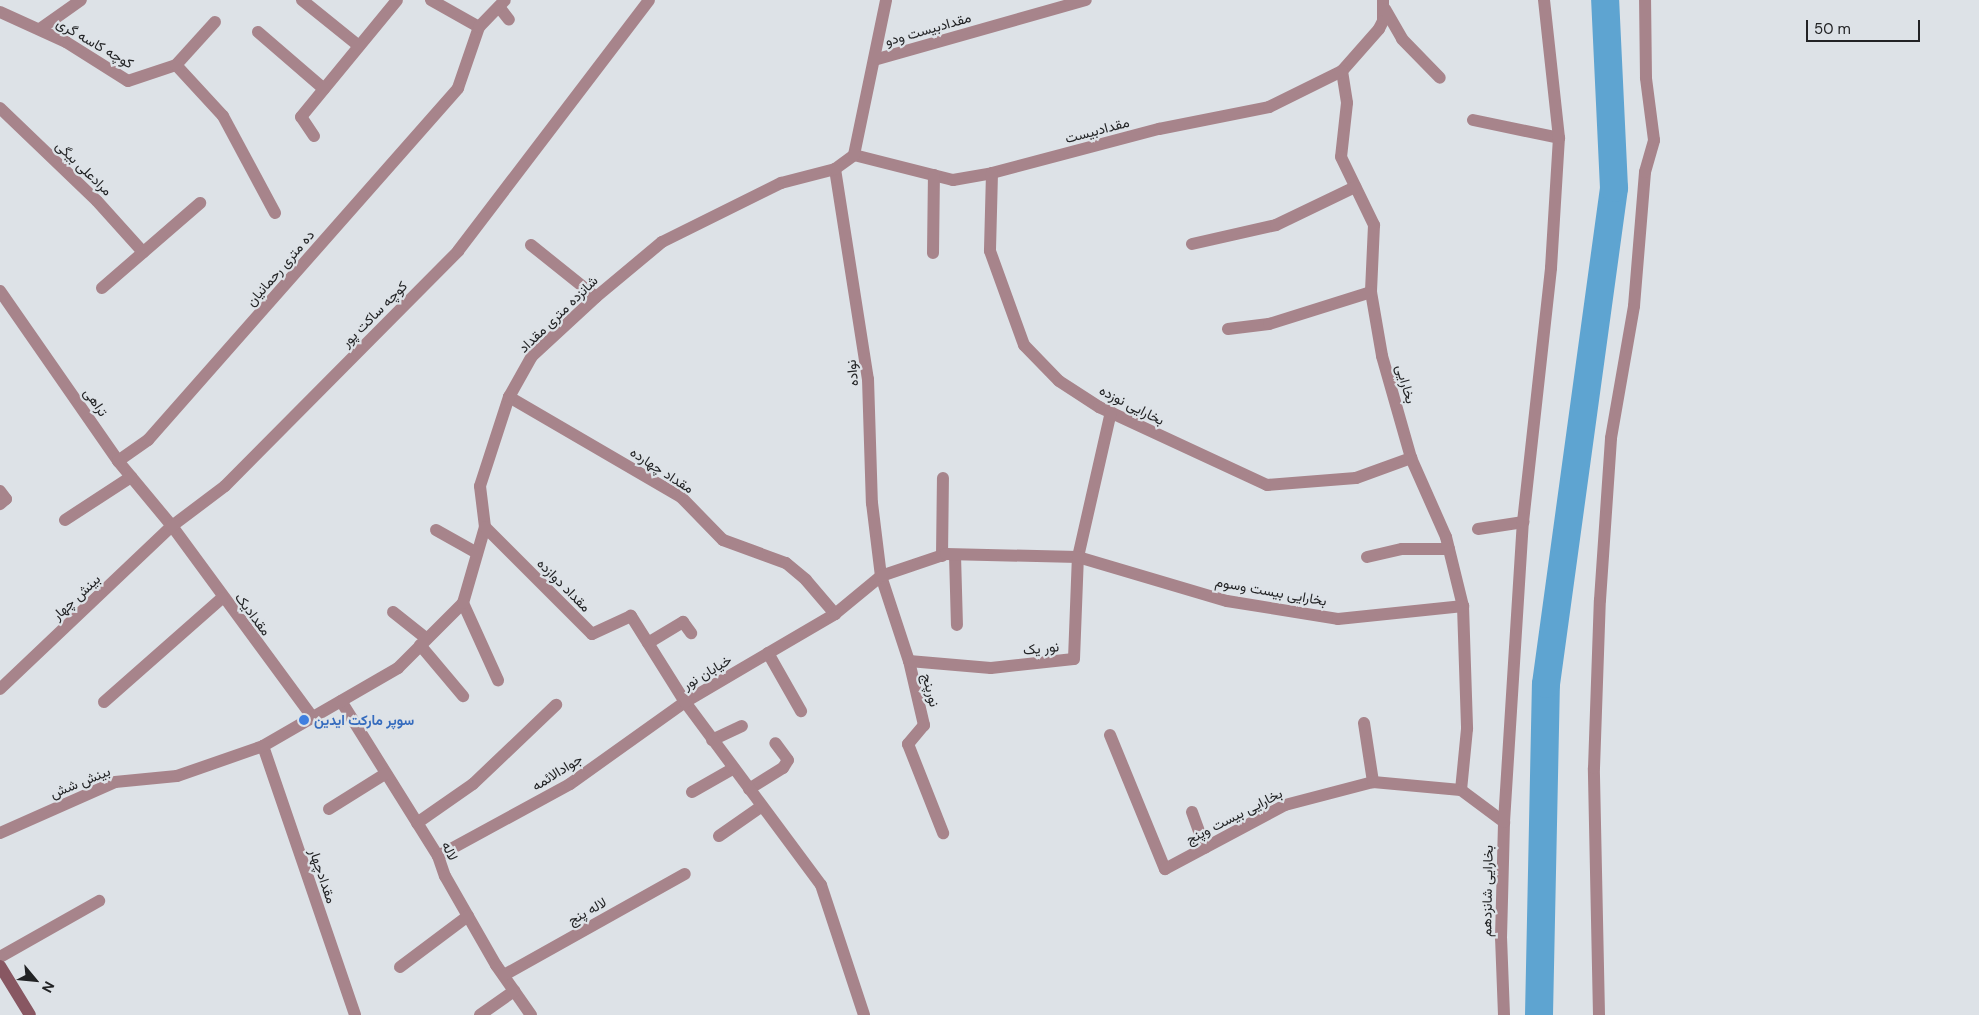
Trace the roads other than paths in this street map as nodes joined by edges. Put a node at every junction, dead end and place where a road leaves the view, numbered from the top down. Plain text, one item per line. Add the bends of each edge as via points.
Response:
1 (81, 0) edge
2 (302, 0) edge
3 (397, 0) edge
4 (431, 0) edge
5 (649, 0) edge
6 (886, 0) edge
7 (1544, 0) edge
8 (1644, 0) edge
9 (503, 2) edge
10 (1076, 2) edge
11 (1384, 4) edge
12 (0, 12) edge
13 (509, 20) dead end
14 (214, 22) dead end
15 (479, 28) junction
16 (40, 29) junction
17 (258, 32) dead end
18 (359, 46) junction
19 (874, 60) junction
20 (176, 65) junction
21 (1342, 71) junction
22 (1440, 78) dead end
23 (324, 89) junction
24 (0, 108) edge
25 (1473, 120) dead end
26 (314, 136) dead end
27 (1559, 138) junction
28 (854, 155) junction
29 (835, 168) junction
30 (992, 173) junction
31 (934, 175) junction
32 (1355, 188) junction
33 (200, 203) dead end
34 (275, 213) dead end
35 (1192, 244) dead end
36 (531, 245) dead end
37 (143, 252) junction
38 (933, 253) dead end
39 (102, 288) dead end
40 (0, 291) edge
41 (1371, 292) junction
42 (596, 297) junction
43 (1228, 329) dead end
44 (509, 397) junction
45 (1111, 412) junction
46 (1412, 458) junction
47 (118, 461) junction
48 (131, 477) junction
49 (943, 478) dead end
50 (0, 491) edge
51 (0, 504) edge
52 (65, 520) dead end
53 (1523, 522) junction
54 (172, 526) junction
55 (485, 527) junction
56 (1478, 529) dead end
57 (436, 530) dead end
58 (1449, 549) junction
59 (477, 553) junction
60 (948, 555) junction
61 (1078, 557) junction
62 (1367, 557) dead end
63 (880, 576) junction
64 (222, 598) junction
65 (463, 603) junction
66 (1463, 606) junction
67 (393, 612) dead end
68 (834, 614) junction
69 (957, 625) dead end
70 (691, 633) dead end
71 (424, 642) junction
72 (648, 643) junction
73 (768, 653) junction
74 (909, 661) junction
75 (498, 680) dead end
76 (0, 689) edge
77 (463, 696) dead end
78 (341, 701) junction
79 (104, 702) dead end
80 (685, 702) junction
81 (556, 705) dead end
82 (801, 711) dead end
83 (312, 718) junction
84 (1364, 723) dead end
85 (742, 726) dead end
86 (1110, 735) dead end
87 (712, 740) junction
88 (776, 743) dead end
89 (263, 746) junction
90 (734, 768) junction
91 (385, 774) junction
92 (1373, 782) junction
93 (749, 789) junction
94 (1461, 790) junction
95 (692, 792) dead end
96 (762, 806) junction
97 (329, 808) dead end
98 (1192, 812) dead end
99 (1504, 822) junction
100 (417, 823) junction
101 (0, 833) edge
102 (943, 833) dead end
103 (719, 836) dead end
104 (1205, 848) junction
105 (438, 856) junction
106 (685, 874) dead end
107 (99, 901) dead end
108 (468, 916) junction
109 (0, 957) edge
110 (0, 966) edge
111 (400, 967) dead end
112 (504, 975) junction
113 (514, 991) junction
114 (30, 1015) edge
115 (355, 1015) edge
116 (480, 1015) edge
117 (531, 1015) edge
118 (864, 1015) edge
119 (1504, 1015) edge
120 (1599, 1015) edge

1 - 16 street
2 - 18 street
3 - 18 street
4 - 15 street
5 - 54 street, کوچه ساکت پور via 458,251 225,486
6 - 19 street
7 - 27 street, بخارایی شانزدهم
8 - 120 street via 1646,78 1654,140 1645,172 1634,306 1611,438 1600,600 1594,768
9 - 13 street
9 - 15 street
10 - 19 street, مقدادبیست ودو
11 - 21 street via 1379,29
11 - 22 street via 1402,39
12 - 16 street, کوچه کاسه گری
14 - 20 street
15 - 47 street, ده متری رحمانیان via 458,88 148,440
16 - 20 street, کوچه کاسه گری via 128,81
17 - 23 street
18 - 23 street
19 - 28 street
20 - 34 street via 223,116
21 - 30 street, مقدادبیست via 1269,107 1159,129
21 - 32 street, بخارایی via 1347,103 1340,157
23 - 26 street via 301,117
24 - 37 street, مرادعلی بیگی via 98,201
25 - 27 street
27 - 53 street, بخارایی شانزدهم via 1551,268
28 - 29 street, شانزده متری مقداد
28 - 31 street, مقدادبیست
29 - 42 street, شانزده متری مقداد via 781,182 662,242
29 - 63 street, نواده via 868,379 872,504
30 - 31 street, مقدادبیست via 953,180
30 - 45 street, بخارایی نوزده via 990,251 1024,345 1060,381
31 - 38 street
32 - 35 street via 1276,225
32 - 41 street, بخارایی via 1374,226
33 - 37 street
36 - 42 street
37 - 39 street
40 - 47 street, تراهی
41 - 43 street via 1269,324
41 - 46 street, بخارایی via 1382,356
42 - 44 street, شانزده متری مقداد via 532,356
44 - 55 street, شانزده متری مقداد via 480,486
44 - 68 street, مقداد چهارده via 681,497 723,540 786,563 806,580
45 - 46 street, بخارایی نوزده via 1268,485 1356,478
45 - 61 street
46 - 58 street, بخارایی
47 - 48 street, تراهی
48 - 52 street
48 - 54 street, تراهی
49 - 60 street
50 - 51 street via 6,499
53 - 56 street
53 - 99 street, بخارایی شانزدهم
54 - 64 street, مقدادیک
54 - 76 street, بینش چهار
55 - 59 street, شانزده متری مقداد
55 - 72 street, مقداد دوازده via 592,634 631,616
57 - 59 street
58 - 62 street via 1402,549
58 - 66 street, بخارایی
59 - 65 street, شانزده متری مقداد
60 - 61 street, خیابان نور
60 - 63 street, خیابان نور
60 - 69 street
61 - 66 street, بخارایی بیست وسوم via 1227,601 1338,619
61 - 74 street, نور یک via 1074,659 991,668
63 - 68 street, خیابان نور
63 - 74 street, نورپنج
64 - 79 street
64 - 83 street, مقدادیک
65 - 71 street, شانزده متری مقداد
65 - 75 street
66 - 94 street, بخارایی via 1467,729
67 - 71 street
68 - 73 street, خیابان نور
70 - 72 street via 683,622
71 - 77 street
71 - 78 street, شانزده متری مقداد via 398,668
72 - 80 street
73 - 80 street, خیابان نور
73 - 82 street
74 - 102 street, نورپنج via 924,725 908,744
78 - 83 street, شانزده متری مقداد
78 - 91 street, لاله
80 - 87 street, خیابان نور
80 - 105 street, جوادالائمه via 570,784
81 - 100 street via 473,784
83 - 89 street, شانزده متری مقداد
84 - 92 street
85 - 87 street
86 - 104 street, بخارایی بیست وپنج via 1166,869
87 - 90 street, خیابان نور
88 - 93 street via 788,760 784,768
89 - 101 street, بینش شش via 177,776 114,782
89 - 115 street, مقدادچهار
90 - 93 street, خیابان نور
90 - 95 street
91 - 97 street
91 - 100 street, لاله
92 - 94 street, بخارایی بیست وپنج
92 - 104 street, بخارایی بیست وپنج via 1285,805
93 - 96 street, خیابان نور
94 - 99 street
96 - 103 street
96 - 118 street, خیابان نور via 821,885
98 - 104 street
99 - 119 street, بخارایی شانزدهم via 1501,938
100 - 105 street, لاله
105 - 108 street, لاله via 445,876
106 - 112 street, لاله پنج
107 - 109 street
108 - 111 street
108 - 112 street, لاله
110 - 114 street
112 - 113 street, لاله
113 - 116 street
113 - 117 street, لاله

